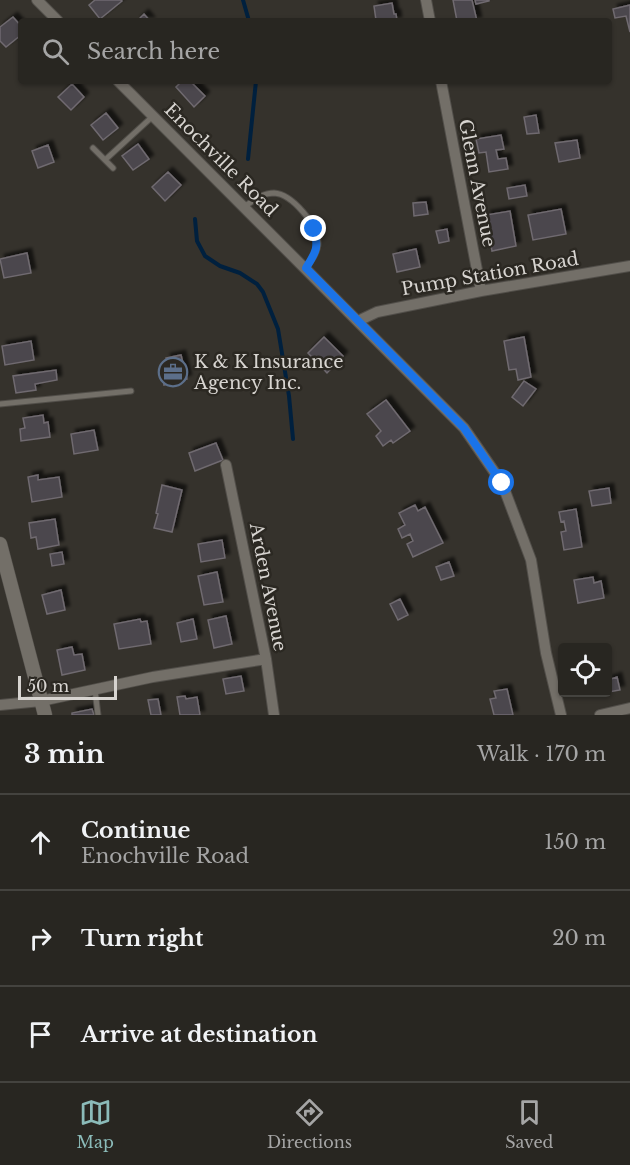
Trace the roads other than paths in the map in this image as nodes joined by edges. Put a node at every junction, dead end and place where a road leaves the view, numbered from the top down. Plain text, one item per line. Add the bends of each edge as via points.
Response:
1 (37, 0) edge
2 (426, 0) edge
3 (55, 18) edge
4 (429, 18) edge
5 (121, 84) edge
6 (442, 84) edge
7 (153, 116) junction
8 (93, 148) dead end
9 (105, 160) junction
10 (113, 168) dead end
11 (244, 207) junction
12 (630, 266) edge
13 (306, 268) junction
14 (481, 291) junction
15 (358, 321) junction
16 (131, 391) dead end
17 (0, 404) edge
18 (226, 465) dead end
19 (0, 544) edge
20 (266, 659) junction
21 (94, 690) junction
22 (0, 705) edge
23 (43, 708) edge
24 (630, 708) edge
25 (98, 715) edge
26 (274, 715) edge
27 (561, 715) edge
28 (600, 715) edge

1 - 3 street
2 - 4 street
5 - 7 street, Enochville Road
6 - 14 street, Glenn Avenue
7 - 9 lane
7 - 11 street, Enochville Road
8 - 9 lane
9 - 10 lane
11 - 13 street, Enochville Road
11 - 13 lane via 261,196 286,195 304,214 318,242
12 - 14 street, Pump Station Road
13 - 15 street, Enochville Road
14 - 15 street, Pump Station Road via 377,312
15 - 27 street, Enochville Road via 464,428 502,483 531,560
16 - 17 lane
18 - 20 street, Arden Avenue
19 - 23 street
20 - 21 street
20 - 26 street, Arden Avenue
21 - 23 street
21 - 25 lane
22 - 23 street
24 - 28 street

